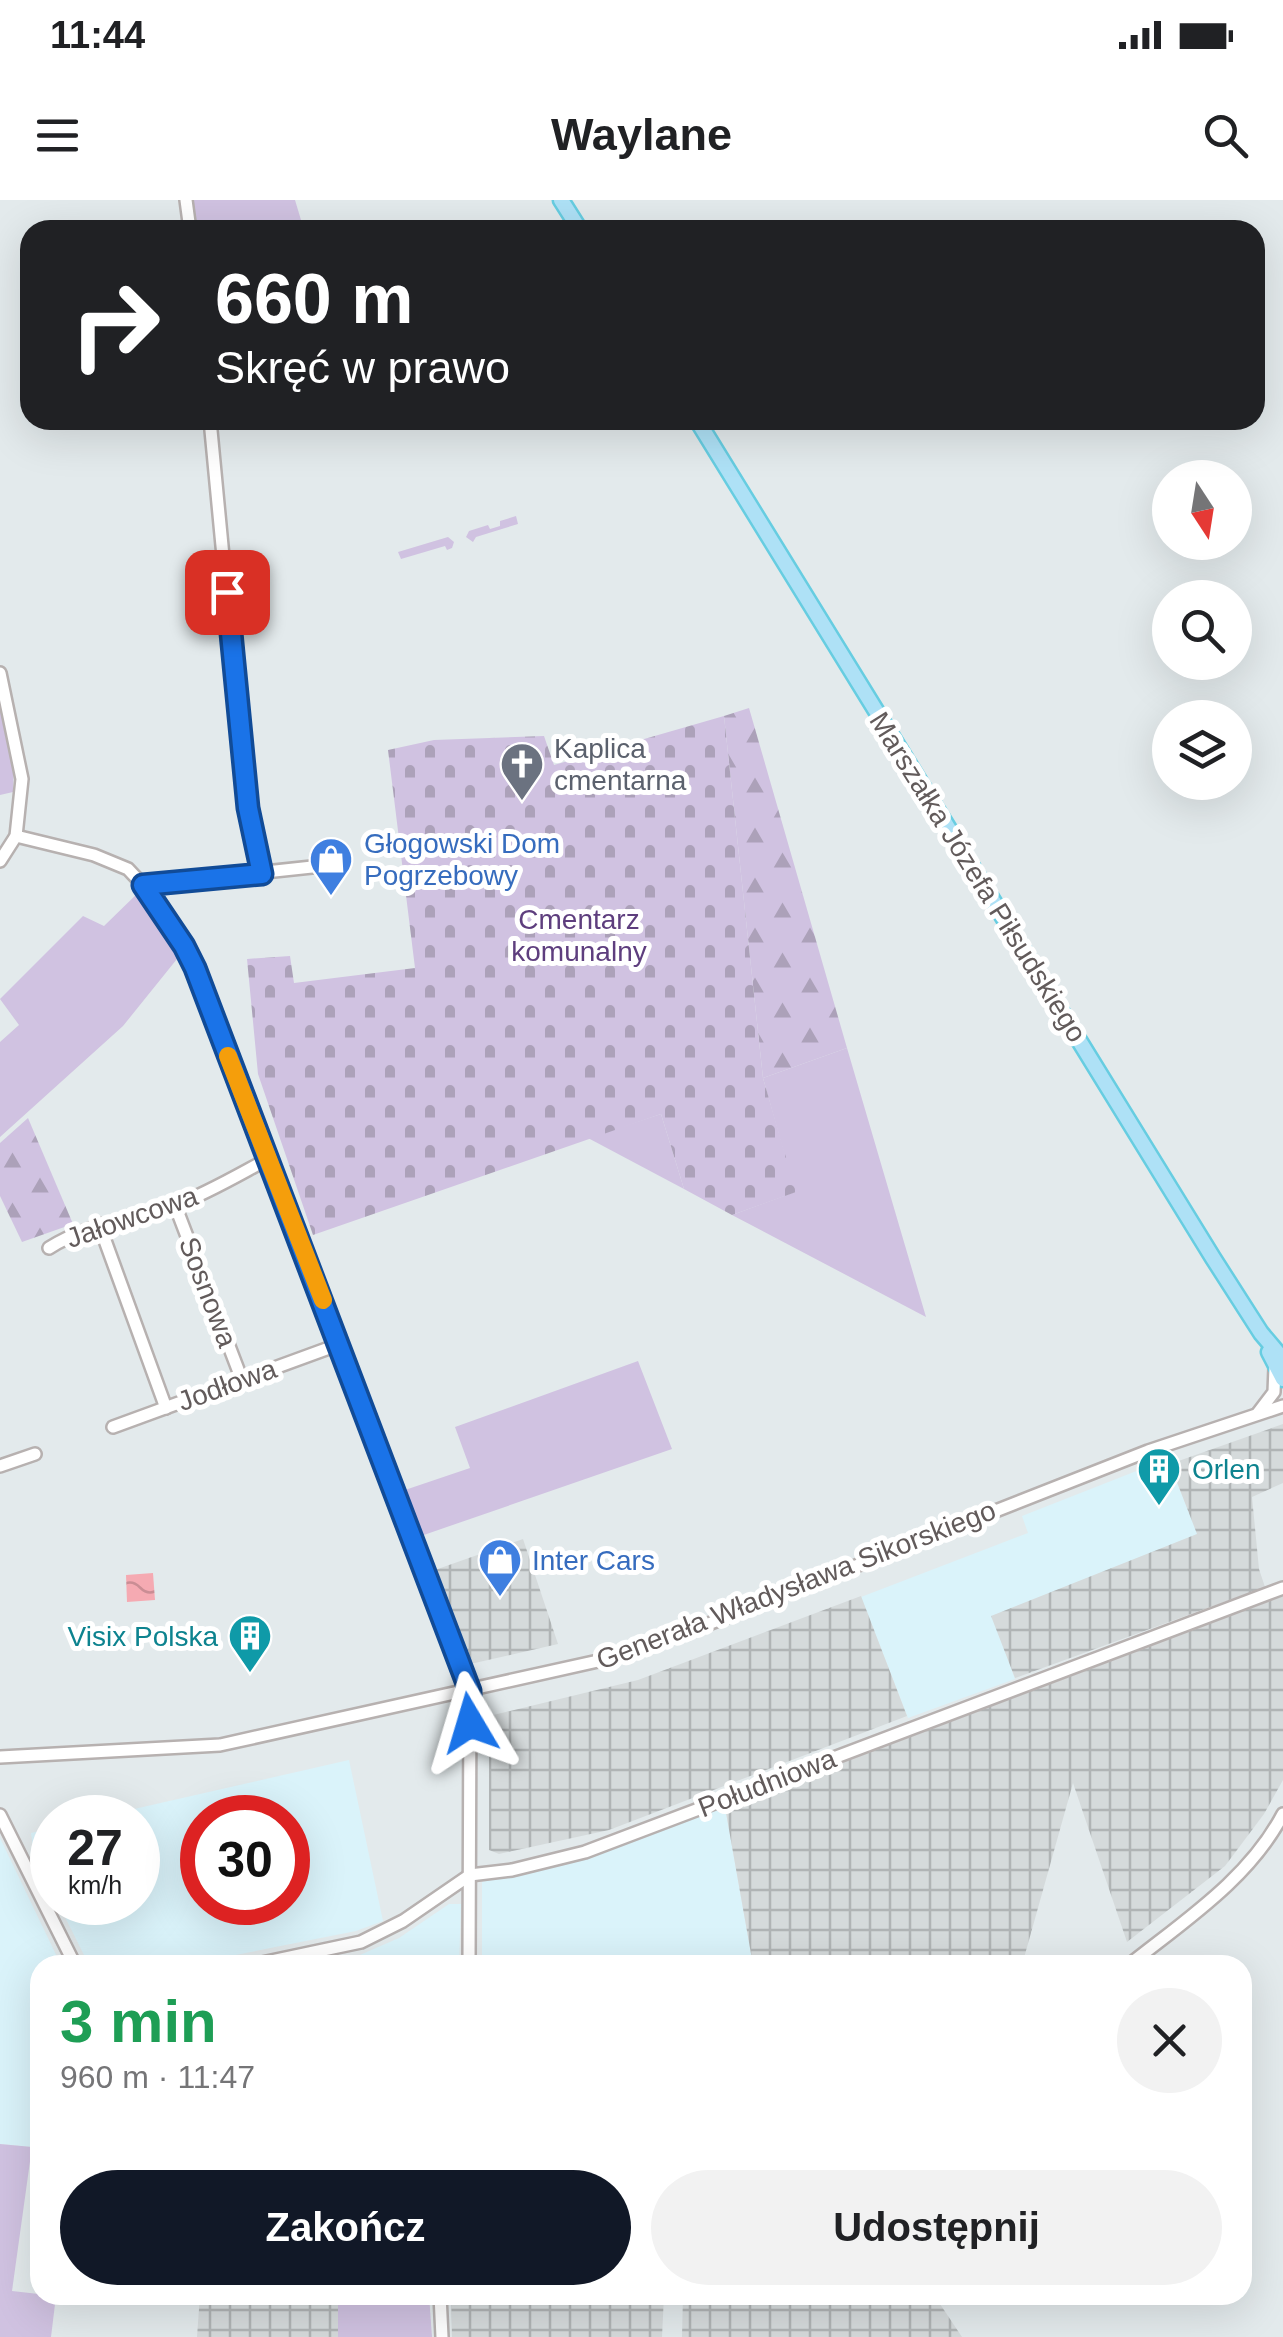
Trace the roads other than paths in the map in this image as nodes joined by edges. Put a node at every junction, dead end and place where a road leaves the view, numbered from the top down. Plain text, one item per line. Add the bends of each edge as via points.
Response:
1 (211, 430) edge
2 (703, 430) edge
3 (0, 673) edge
4 (16, 836) junction
5 (0, 862) edge
6 (340, 864) dead end
7 (262, 874) junction
8 (143, 885) junction
9 (268, 1158) junction
10 (176, 1205) junction
11 (99, 1224) junction
12 (48, 1248) dead end
13 (340, 1344) junction
14 (1279, 1361) edge
15 (242, 1380) junction
16 (1283, 1380) edge
17 (1283, 1406) edge
18 (166, 1408) junction
19 (1257, 1414) junction
20 (113, 1427) dead end
21 (35, 1454) dead end
22 (0, 1466) edge
23 (1283, 1588) edge
24 (470, 1691) junction
25 (2, 1758) edge
26 (1283, 1814) edge
27 (0, 1816) edge
28 (470, 1876) junction
29 (70, 1955) edge
30 (299, 1955) edge
31 (470, 1955) edge
32 (1141, 1955) edge
33 (440, 2305) edge
34 (442, 2337) edge

1 - 7 street via 245,787
2 - 14 main road, Marszałka Józefa Piłsudskiego
3 - 4 street via 22,779
4 - 5 street
4 - 8 street via 110,861
6 - 7 street
7 - 8 street
8 - 9 street via 190,957
9 - 10 street, Jałowcowa
9 - 13 street
10 - 11 street, Jałowcowa
10 - 15 street, Sosnowa
11 - 12 street, Jałowcowa
11 - 18 street
13 - 15 street, Jodłowa
13 - 24 street
14 - 16 main road, Marszałka Józefa Piłsudskiego
14 - 19 street via 1274,1392
15 - 18 street, Jodłowa
17 - 19 street, Generała Władysława Sikorskiego
18 - 20 street, Jodłowa
19 - 24 street, Generała Władysława Sikorskiego via 688,1632
21 - 22 street
23 - 28 street, Południowa via 585,1852
24 - 25 street, Generała Władysława Sikorskiego via 220,1745
24 - 28 street
26 - 32 street via 1242,1872
27 - 29 street
28 - 30 street, Południowa via 361,1942
28 - 31 street
33 - 34 street

